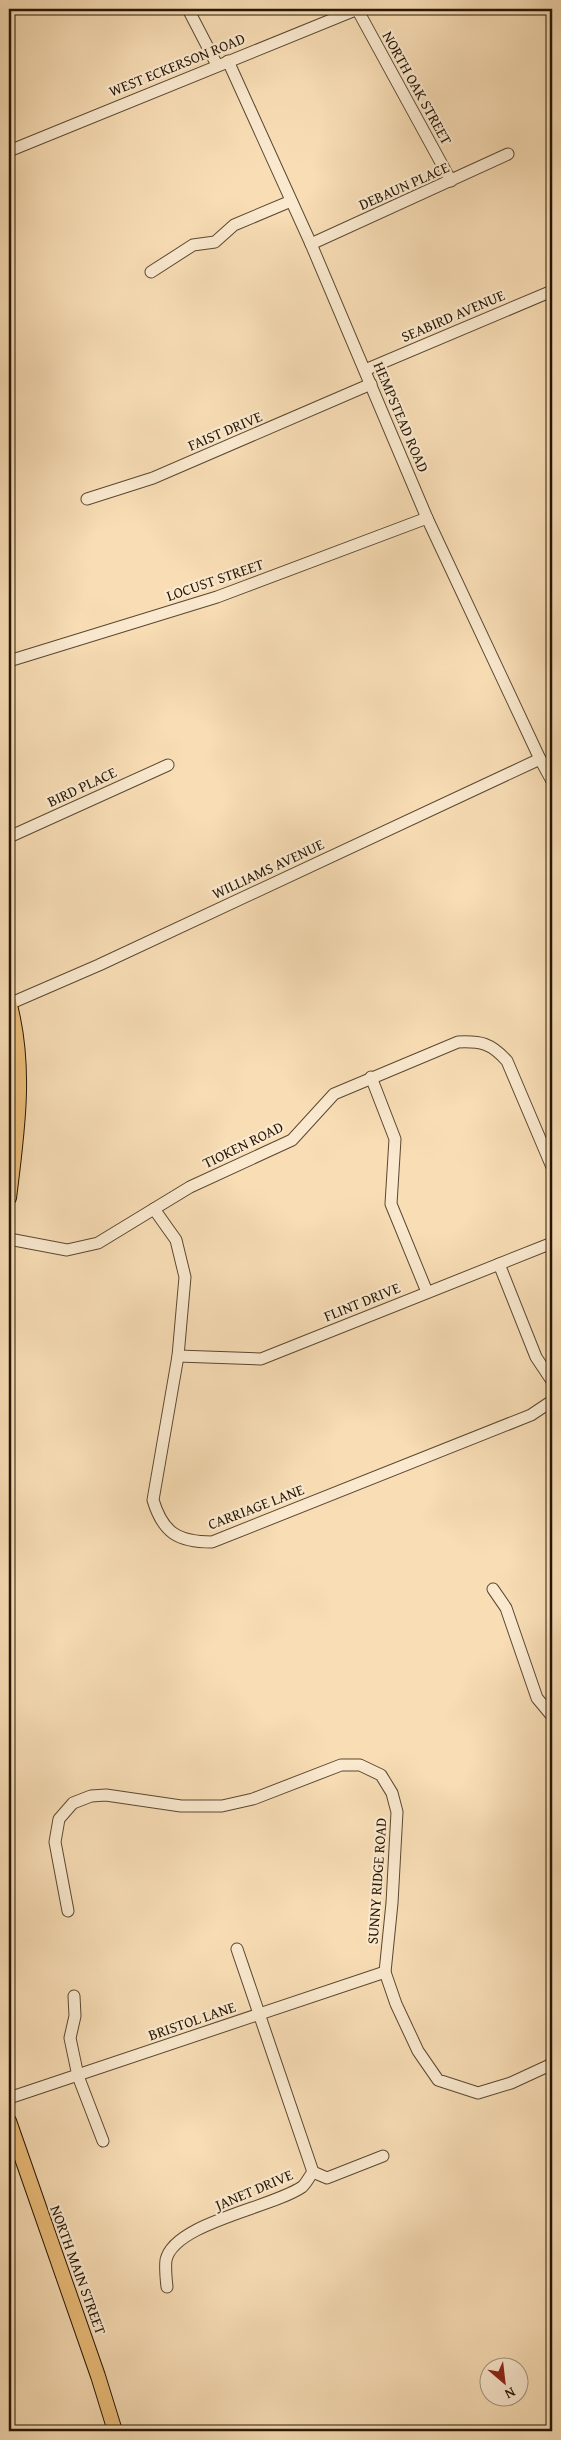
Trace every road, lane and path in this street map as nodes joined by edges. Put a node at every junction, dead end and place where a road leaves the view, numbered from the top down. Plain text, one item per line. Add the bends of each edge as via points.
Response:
1 (188, 9) edge
2 (351, 10) edge
3 (223, 63) junction
4 (9, 151) edge
5 (508, 154) dead end
6 (451, 181) junction
7 (291, 201) junction
8 (311, 244) junction
9 (151, 272) dead end
10 (552, 291) edge
11 (365, 370) junction
12 (371, 384) junction
13 (87, 499) dead end
14 (427, 518) junction
15 (9, 661) edge
16 (540, 760) junction
17 (168, 764) dead end
18 (552, 781) edge
19 (9, 837) edge
20 (9, 1003) edge
21 (371, 1076) junction
22 (552, 1167) edge
23 (9, 1198) edge
24 (154, 1209) junction
25 (9, 1239) edge
26 (552, 1243) edge
27 (499, 1264) junction
28 (427, 1292) junction
29 (178, 1356) junction
30 (552, 1381) edge
31 (552, 1401) edge
32 (493, 1589) dead end
33 (552, 1716) edge
34 (68, 1911) dead end
35 (236, 1949) dead end
36 (385, 1972) junction
37 (74, 1996) dead end
38 (258, 2015) junction
39 (552, 2061) edge
40 (78, 2076) junction
41 (9, 2098) edge
42 (9, 2121) edge
43 (103, 2142) dead end
44 (383, 2156) dead end
45 (313, 2172) junction
46 (166, 2287) dead end
47 (114, 2431) edge

1 - 3 street, HEMPSTEAD ROAD
2 - 3 street, WEST ECKERSON ROAD
2 - 6 street, NORTH OAK STREET
3 - 4 street, WEST ECKERSON ROAD
3 - 7 street, HEMPSTEAD ROAD
5 - 6 street, DEBAUN PLACE
6 - 8 street, DEBAUN PLACE
7 - 8 street, HEMPSTEAD ROAD
7 - 9 street via 234,225 215,242 193,245
8 - 11 street, HEMPSTEAD ROAD
10 - 11 street, SEABIRD AVENUE
11 - 12 street, HEMPSTEAD ROAD
12 - 13 street, FAIST DRIVE via 152,478
12 - 14 street, HEMPSTEAD ROAD
14 - 15 street, LOCUST STREET via 217,597
14 - 16 street, HEMPSTEAD ROAD
16 - 18 street, HEMPSTEAD ROAD
16 - 20 street, WILLIAMS AVENUE via 99,965
17 - 19 street, BIRD PLACE
20 - 23 main road via 18,1060 19,1104
21 - 22 street, TIOKEN ROAD via 458,1042 478,1042 496,1048 507,1061
21 - 24 street, TIOKEN ROAD via 334,1094 292,1140 190,1187
21 - 28 street via 395,1139 391,1204
24 - 25 street, TIOKEN ROAD via 98,1243 67,1250
24 - 29 street, CARRIAGE LANE via 176,1240 185,1277
26 - 27 street, FLINT DRIVE
27 - 28 street, FLINT DRIVE
27 - 30 street via 536,1357
28 - 29 street, FLINT DRIVE via 261,1358
29 - 31 street, CARRIAGE LANE via 153,1500 158,1516 167,1528 189,1542 212,1542 531,1415
32 - 33 street via 506,1608 537,1698
34 - 36 street, SUNNY RIDGE ROAD via 55,1842 59,1819 73,1803 91,1796 106,1795 181,1806 222,1806 253,1799 341,1765 360,1765 381,1775 398,1812
35 - 38 street, JANET DRIVE
36 - 38 street, BRISTOL LANE
36 - 39 street, SUNNY RIDGE ROAD via 418,2051 438,2080 478,2093 511,2083 550,2065
37 - 40 street via 75,2016 70,2038
38 - 40 street, BRISTOL LANE
38 - 45 street, JANET DRIVE
40 - 41 street, BRISTOL LANE
40 - 43 street
42 - 47 main road, NORTH MAIN STREET
44 - 45 street via 326,2178
45 - 46 street, JANET DRIVE via 304,2186 282,2198 192,2231 175,2242 166,2259

